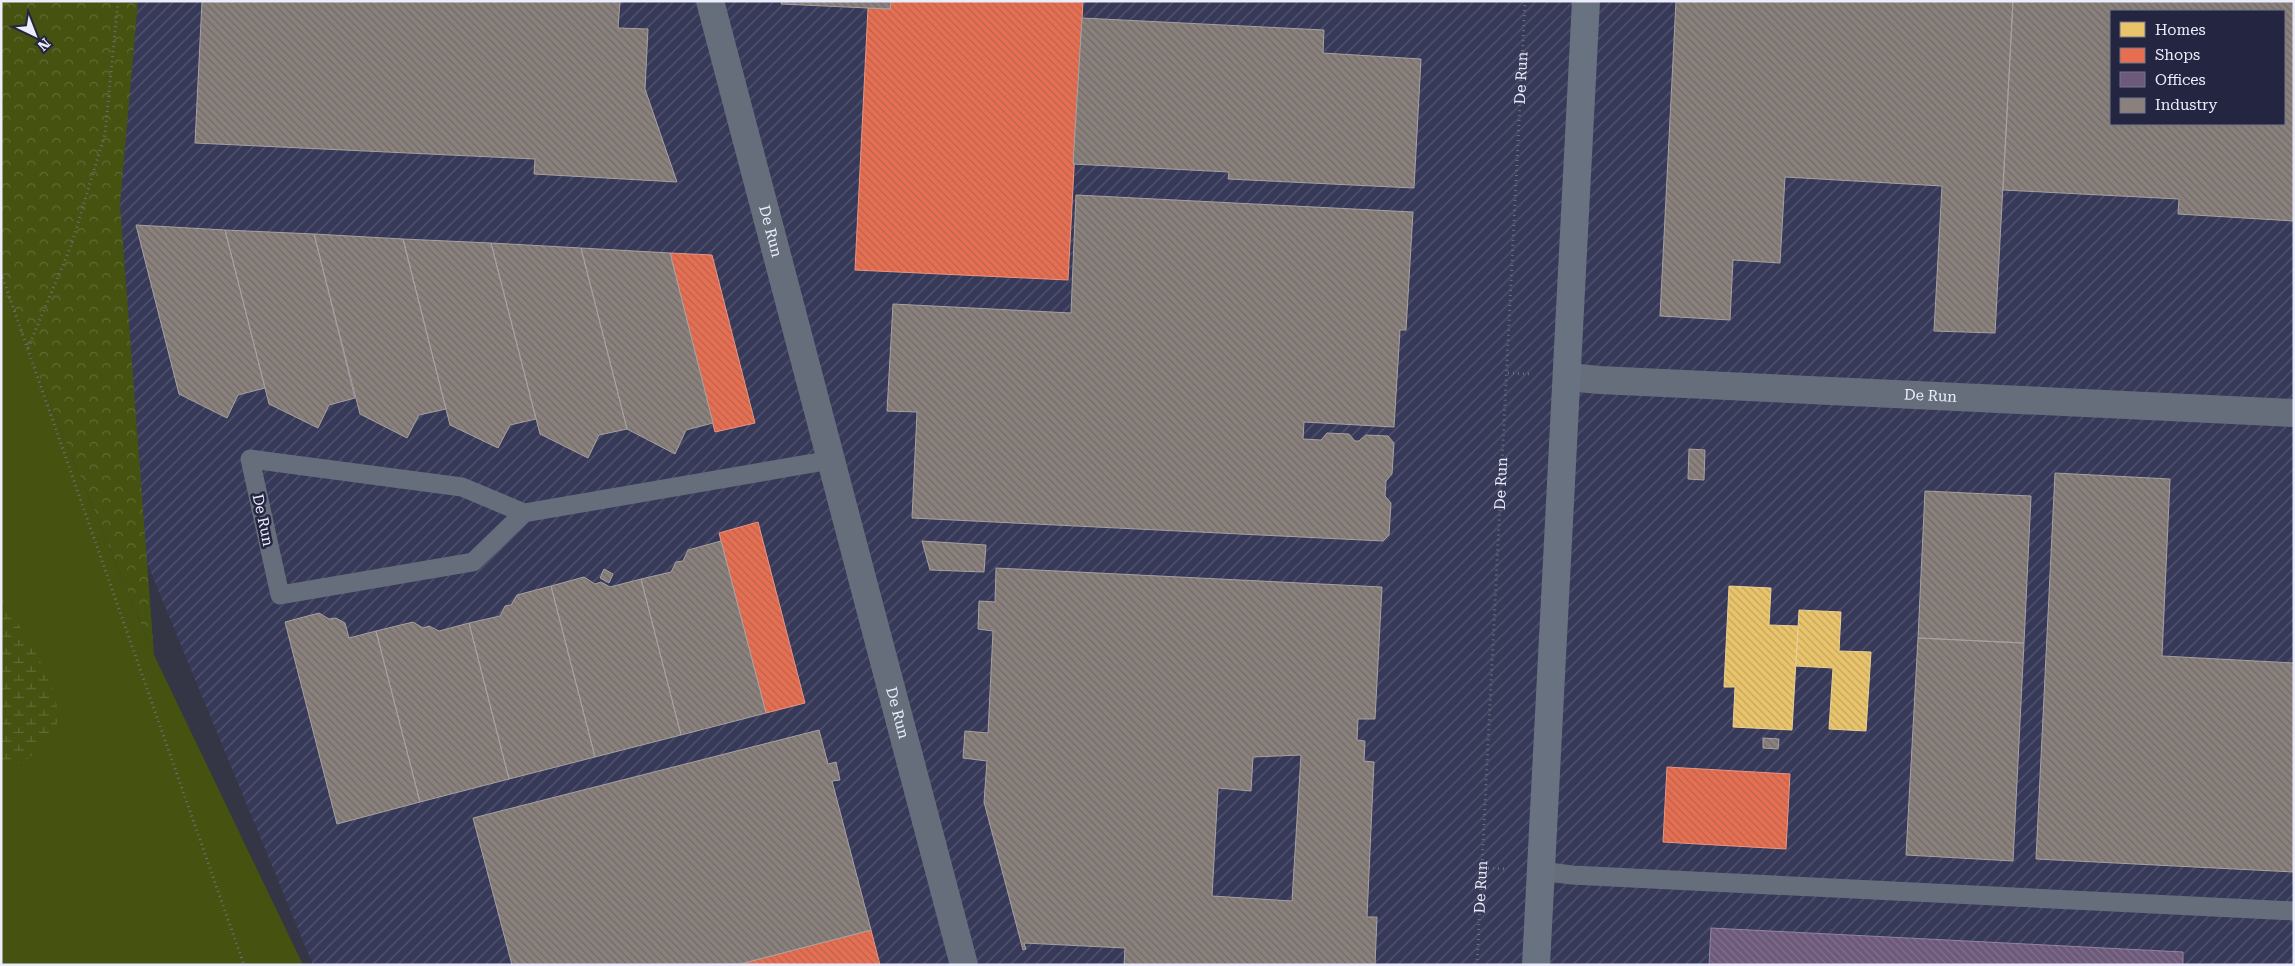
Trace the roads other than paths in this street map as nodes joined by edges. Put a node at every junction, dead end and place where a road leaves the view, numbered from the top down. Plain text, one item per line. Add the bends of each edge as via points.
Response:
1 (710, 1) edge
2 (1586, 1) edge
3 (1567, 377) junction
4 (2294, 413) edge
5 (831, 460) junction
6 (524, 514) junction
7 (1541, 871) junction
8 (2294, 911) edge
9 (964, 965) edge
10 (1536, 965) edge

1 - 5 street, De Run
2 - 3 street
3 - 4 street, De Run
3 - 7 street
5 - 6 lane
5 - 9 street, De Run
6 - 6 lane, De Run via 462,486 250,459 280,595 472,562
7 - 8 lane
7 - 10 street

